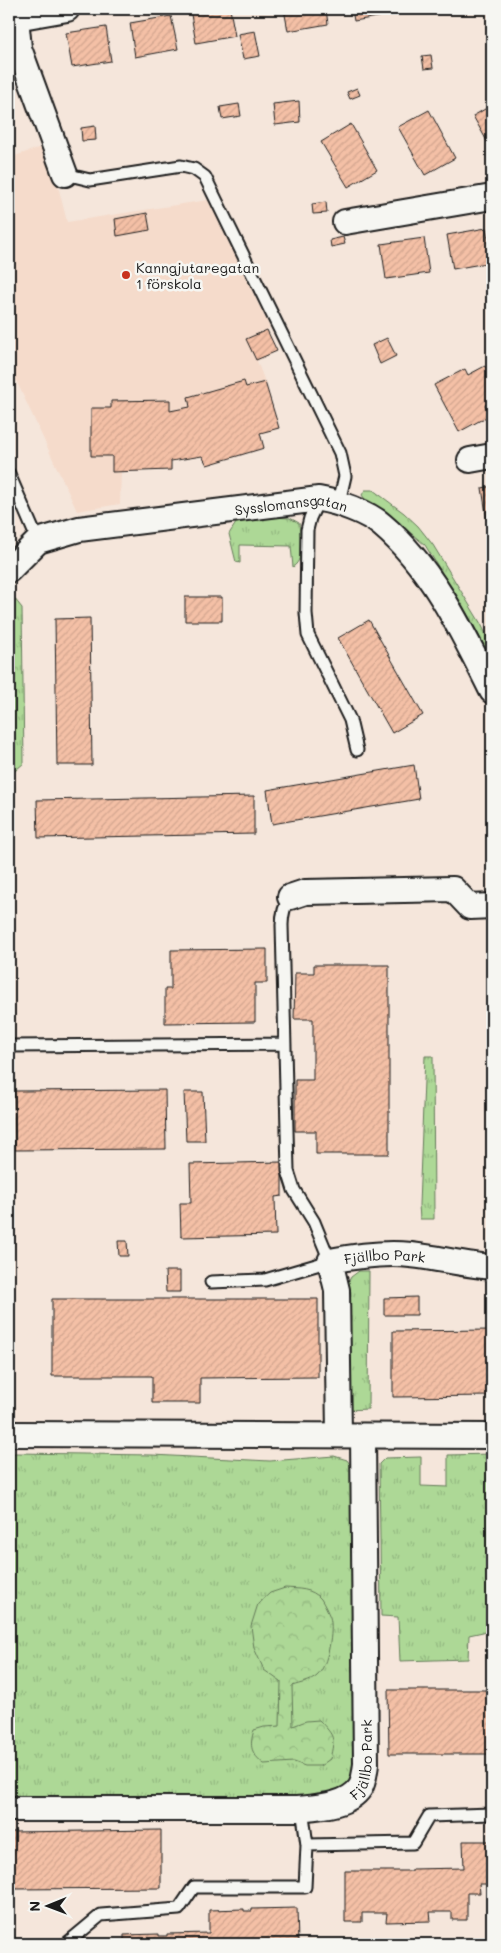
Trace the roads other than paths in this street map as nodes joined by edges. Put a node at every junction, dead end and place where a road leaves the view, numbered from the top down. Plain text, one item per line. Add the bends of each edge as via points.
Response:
1 (67, 9) edge
2 (14, 13) edge
3 (65, 174) joint
4 (492, 197) edge
5 (345, 222) dead end
6 (9, 474) edge
7 (329, 501) junction
8 (38, 541) junction
9 (9, 570) edge
10 (492, 691) edge
11 (357, 750) dead end
12 (290, 897) joint
13 (492, 906) edge
14 (284, 1044) junction
15 (9, 1046) edge
16 (330, 1261) junction
17 (492, 1267) edge
18 (211, 1282) dead end
19 (9, 1434) edge
20 (339, 1435) junction
21 (363, 1436) junction
22 (492, 1436) edge
23 (302, 1808) junction
24 (9, 1809) edge
25 (492, 1814) edge
26 (307, 1845) junction
27 (66, 1944) edge

1 - 2 street
2 - 3 street via 19,48
3 - 7 lane via 90,180 181,166 194,169 205,177 340,453 345,476
4 - 5 street
6 - 8 lane
7 - 8 street, Sysslomansgatan via 79,529
7 - 10 street, Sysslomansgatan via 381,524 416,559 464,635
7 - 11 lane via 310,518 307,530 307,628 313,648 350,720
8 - 9 street, Sysslomansgatan
12 - 13 street via 305,892 453,889 470,907
12 - 14 lane via 282,914
14 - 15 lane
14 - 16 lane via 288,1171 294,1190 314,1222
16 - 17 street, Fjällbo Park via 362,1256 410,1255
16 - 18 lane via 264,1280
16 - 20 street, Fjällbo Park via 337,1290
19 - 20 street
20 - 21 street
21 - 22 street
21 - 23 street, Fjällbo Park via 366,1764 360,1787 345,1800
23 - 24 street, Fjällbo Park
23 - 26 lane
25 - 26 lane via 429,1816 413,1843
26 - 27 lane via 305,1887 194,1887 180,1909 101,1915

